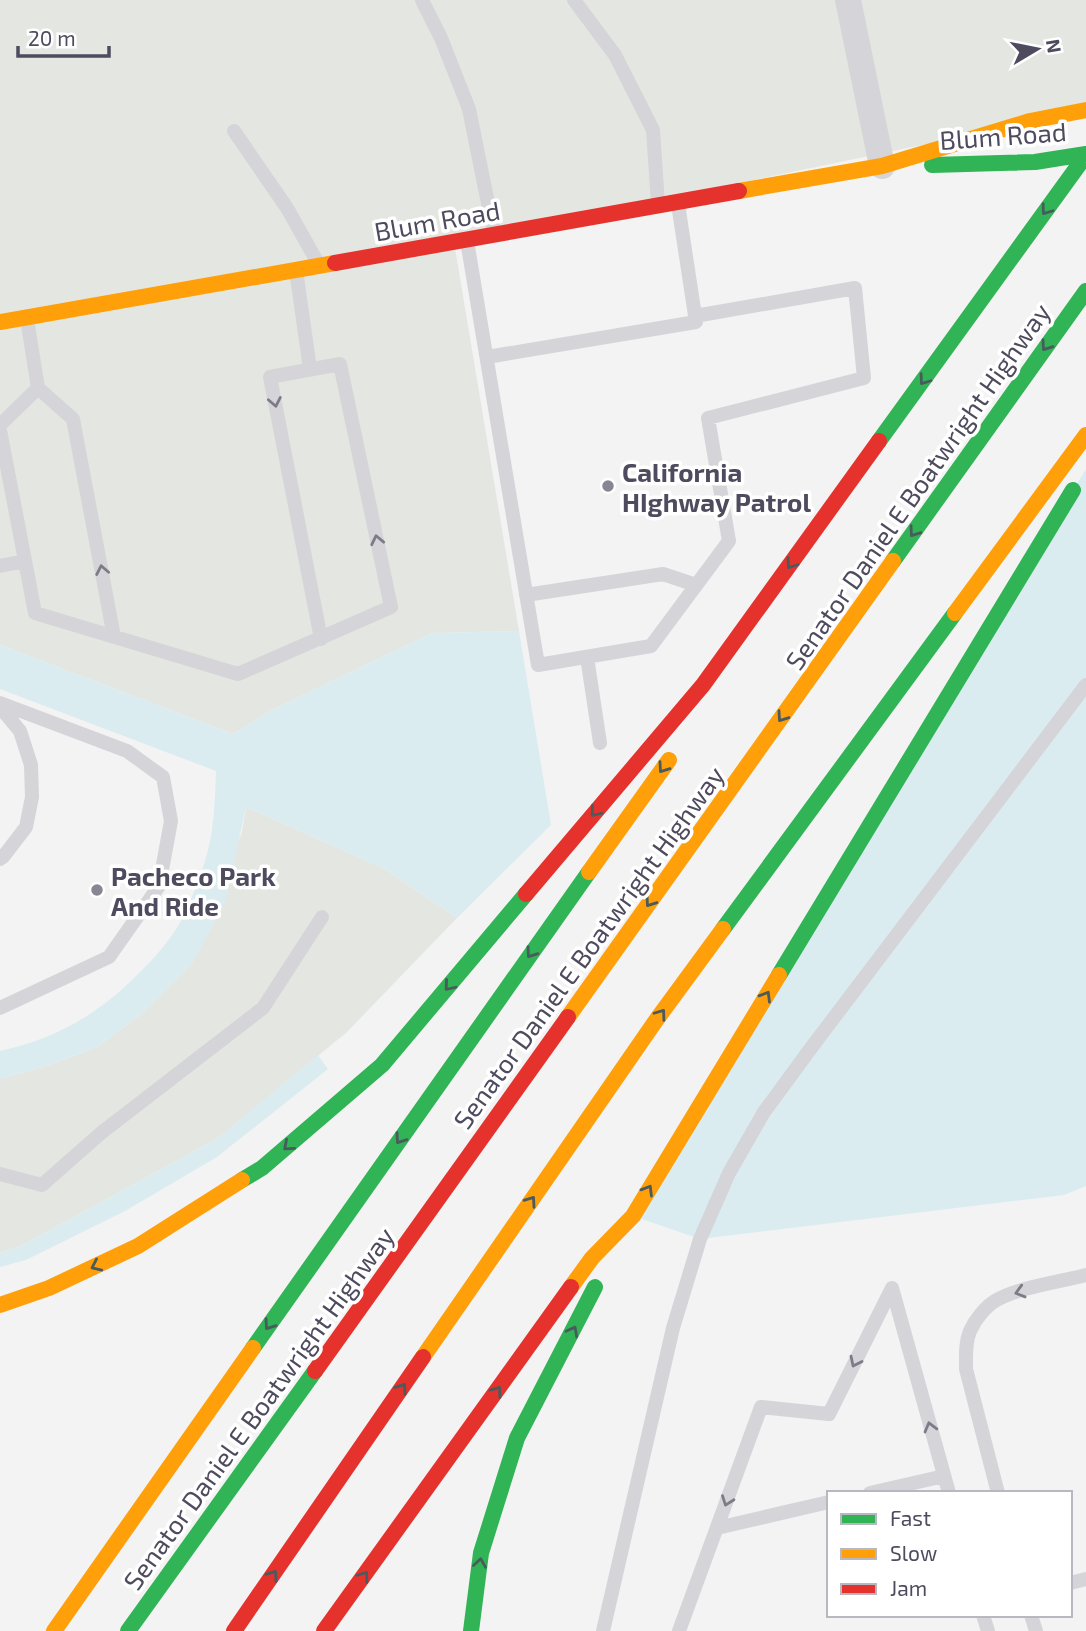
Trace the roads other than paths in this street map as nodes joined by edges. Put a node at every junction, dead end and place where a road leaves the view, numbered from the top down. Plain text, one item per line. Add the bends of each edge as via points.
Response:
1 (422, 0) edge
2 (574, 0) edge
3 (848, 0) edge
4 (1086, 110) edge
5 (234, 131) dead end
6 (1086, 154) edge
7 (882, 166) junction
8 (677, 202) junction
9 (658, 206) junction
10 (494, 235) junction
11 (467, 240) junction
12 (319, 266) junction
13 (296, 270) junction
14 (1086, 291) edge
15 (695, 316) junction
16 (27, 317) junction
17 (0, 322) edge
18 (487, 357) junction
19 (310, 369) junction
20 (38, 388) junction
21 (0, 425) edge
22 (0, 430) edge
23 (1086, 435) edge
24 (1079, 481) dead end
25 (25, 561) junction
26 (0, 566) edge
27 (696, 585) junction
28 (526, 595) junction
29 (114, 637) junction
30 (321, 639) junction
31 (587, 657) junction
32 (703, 685) junction
33 (1086, 685) edge
34 (0, 705) edge
35 (688, 728) dead end
36 (600, 743) dead end
37 (676, 750) dead end
38 (0, 859) edge
39 (323, 917) dead end
40 (0, 1008) edge
41 (0, 1174) edge
42 (633, 1216) junction
43 (1086, 1275) edge
44 (0, 1305) edge
45 (944, 1476) junction
46 (879, 1491) edge
47 (948, 1491) edge
48 (997, 1491) edge
49 (827, 1502) edge
50 (717, 1528) junction
51 (54, 1631) edge
52 (128, 1631) edge
53 (234, 1631) edge
54 (324, 1631) edge
55 (471, 1631) edge
56 (603, 1631) edge
57 (679, 1631) edge

1 - 10 lane via 469,109
2 - 9 lane via 615,54 653,130
3 - 7 street
4 - 7 main road, Blum Road via 1030,121
5 - 12 lane via 287,208
6 - 7 main road, Blum Road via 1035,162
6 -> 32 main road
7 - 8 main road, Blum Road
8 - 9 main road, Blum Road
8 - 15 lane
9 - 10 main road, Blum Road
10 - 11 main road, Blum Road
11 - 12 main road, Blum Road
11 - 18 lane
12 - 13 main road, Blum Road
13 - 16 main road, Blum Road
13 - 19 lane
14 -> 52 main road, Senator Daniel E Boatwright Highway
15 - 18 lane via 696,322
15 - 27 lane via 855,288 863,378 708,418 729,541
16 - 17 main road, Blum Road
16 - 20 lane
18 - 28 lane
19 -> 30 lane via 270,377
30 -> 19 lane via 391,607 340,364
20 - 21 lane
29 -> 20 lane via 73,419
22 - 25 lane
53 -> 23 main road via 657,1019
42 -> 24 main road
25 - 26 lane
25 - 29 lane via 35,613
27 - 28 lane via 663,574
27 - 31 lane via 651,646
28 - 31 lane via 538,665
29 - 30 lane via 238,674
31 - 36 lane
32 - 35 main road
32 -> 44 main road via 382,1065 262,1168 138,1246 49,1288
33 - 56 lane via 764,1112 729,1173 700,1239 673,1328
34 - 38 lane via 20,731 31,765 32,797 26,827
34 - 40 lane via 127,751 163,777 171,821 159,886 109,957
37 -> 51 main road
39 - 41 lane via 263,1008 101,1133 42,1185
54 -> 42 main road via 592,1258
55 -> 42 main road via 481,1553 517,1438
43 -> 48 lane via 993,1302 970,1332 966,1369
45 - 46 lane
45 - 47 lane
45 -> 50 lane via 892,1288 829,1415 761,1406
49 - 50 lane
50 - 57 lane

